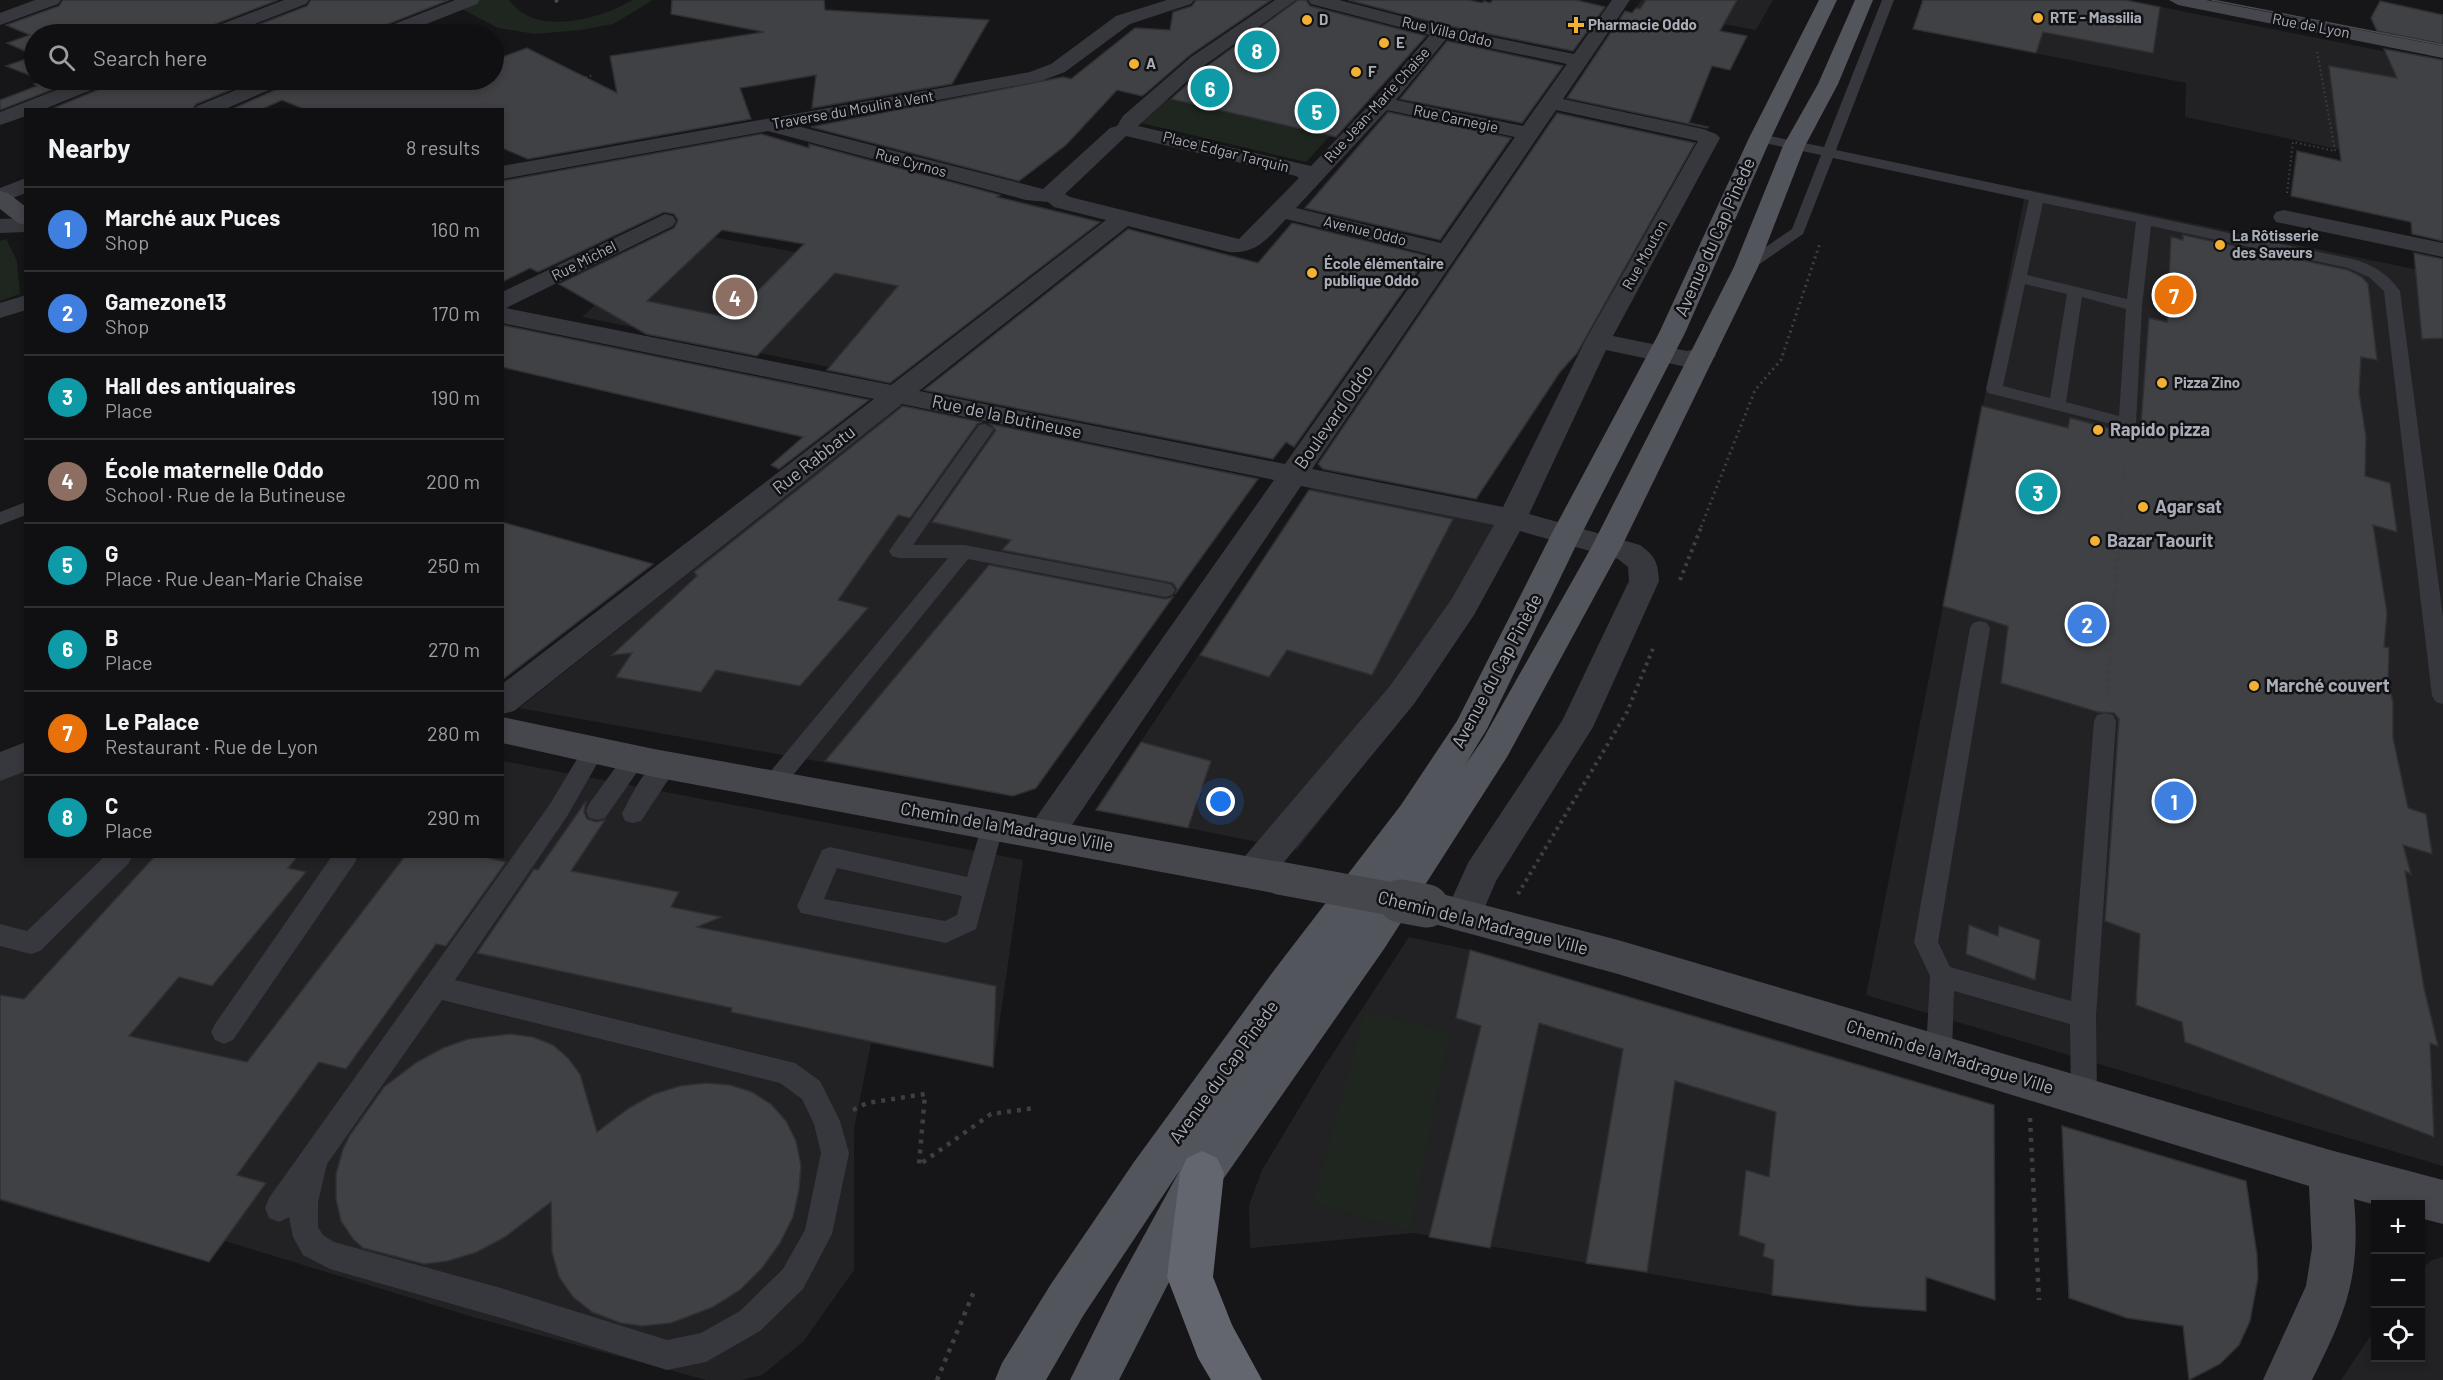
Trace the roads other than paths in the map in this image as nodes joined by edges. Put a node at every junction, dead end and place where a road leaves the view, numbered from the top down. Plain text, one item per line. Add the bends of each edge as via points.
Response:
1 (52, 0) edge
2 (300, 0) edge
3 (471, 0) edge
4 (1185, 0) edge
5 (1287, 0) edge
6 (1317, 0) edge
7 (1828, 0) edge
8 (1864, 0) edge
9 (1888, 0) edge
10 (2178, 0) edge
11 (2256, 0) edge
12 (1612, 2) edge
13 (0, 18) edge
14 (239, 24) edge
15 (411, 24) edge
16 (1442, 32) junction
17 (2443, 36) edge
18 (2443, 52) edge
19 (1578, 61) junction
20 (74, 90) edge
21 (252, 90) edge
22 (1382, 103) junction
23 (1551, 103) junction
24 (28, 108) edge
25 (209, 108) edge
26 (24, 110) edge
27 (0, 119) edge
28 (769, 125) junction
29 (1126, 130) junction
30 (1529, 134) junction
31 (1760, 138) junction
32 (1794, 146) junction
33 (1829, 153) junction
34 (504, 173) edge
35 (1312, 178) junction
36 (24, 186) edge
37 (1053, 196) junction
38 (0, 197) edge
39 (2037, 197) junction
40 (1282, 211) junction
41 (24, 216) edge
42 (1125, 217) junction
43 (2284, 217) road end
44 (665, 220) dead end
45 (2144, 220) junction
46 (24, 225) edge
47 (0, 226) edge
48 (2443, 250) edge
49 (1449, 252) junction
50 (1746, 267) junction
51 (2019, 278) junction
52 (2075, 291) junction
53 (504, 301) edge
54 (24, 303) edge
55 (2134, 306) junction
56 (0, 311) edge
57 (504, 315) edge
58 (1598, 341) junction
59 (1660, 355) junction
60 (1702, 355) junction
61 (898, 395) junction
62 (2057, 406) junction
63 (985, 429) dead end
64 (1294, 476) junction
65 (24, 509) edge
66 (0, 519) edge
67 (1512, 519) junction
68 (1567, 533) junction
69 (1607, 546) junction
70 (964, 552) junction
71 (1165, 590) dead end
72 (1980, 628) dead end
73 (2443, 696) edge
74 (504, 700) edge
75 (2105, 721) road end
76 (504, 730) edge
77 (594, 750) junction
78 (24, 756) edge
79 (650, 762) junction
80 (0, 767) edge
81 (772, 784) junction
82 (597, 811) dead end
83 (633, 814) dead end
84 (993, 824) junction
85 (1046, 833) junction
86 (119, 858) edge
87 (344, 858) edge
88 (1266, 875) junction
89 (976, 889) junction
90 (1463, 916) junction
91 (0, 934) edge
92 (1942, 976) junction
93 (436, 987) junction
94 (2083, 1016) junction
95 (224, 1032) dead end
96 (1939, 1052) junction
97 (2084, 1097) junction
98 (315, 1157) junction
99 (2330, 1171) junction
100 (1202, 1173) junction
101 (2443, 1202) edge
102 (279, 1208) dead end
103 (1018, 1380) edge
104 (1094, 1380) edge
105 (1238, 1380) edge
106 (2287, 1380) edge

1 - 13 street
2 - 14 street
3 - 15 street
4 - 28 street, Traverse du Moulin à Vent via 1123,21 1058,68 1034,77
5 - 29 street via 1198,61 1130,120
6 - 16 street, Rue Villa Oddo
7 - 31 main road, Avenue du Cap Pinède
8 - 32 main road, Avenue du Cap Pinède via 1828,84
9 - 33 lane, Avenue du Cap Pinède
10 - 18 street, Rue de Lyon
11 - 17 street, Rue de Lyon
12 - 19 street, Boulevard Oddo
16 - 19 street, Rue Villa Oddo
16 - 22 street, Rue Jean-Marie Chaise
19 - 23 street, Boulevard Oddo
20 - 24 street
21 - 25 street
22 - 30 street, Rue Carnegie
22 - 35 street, Rue Jean-Marie Chaise
23 - 30 street, Boulevard Oddo
23 - 58 street, Rue Mouton via 1709,138
26 - 27 street
28 - 34 street, Traverse du Moulin à Vent
28 - 37 street, Rue Cyrnos via 1034,195
29 - 35 street, Place Edgar Tarquin via 1304,171
29 - 37 street via 1117,132 1054,189
30 - 49 street, Boulevard Oddo
31 - 32 lane
31 - 59 main road, Avenue du Cap Pinède
32 - 33 lane
32 - 50 main road, Avenue du Cap Pinède
33 - 39 lane
33 - 50 lane, Avenue du Cap Pinède via 1798,231
35 - 40 street, Place Edgar Tarquin
36 - 38 street
37 - 42 street, Place Edgar Tarquin via 1062,202
38 - 41 street
39 - 45 lane
39 - 51 lane
40 - 42 street, Place Edgar Tarquin via 1243,246
40 - 49 street, Avenue Oddo
42 - 61 street, Rue Rabbatu
43 - 48 street
44 - 53 street, Rue Michel
45 - 55 lane
45 - 73 lane via 2352,264 2371,271 2392,291
46 - 47 street
49 - 64 street, Boulevard Oddo
50 - 60 main road, Avenue du Cap Pinède
51 - 52 lane
51 - 62 lane via 1994,389
52 - 55 lane
52 - 62 lane
54 - 56 street
55 - 62 lane via 2127,423
57 - 61 street, Rue de la Butineuse
58 - 59 street
58 - 67 street, Rue Mouton
59 - 60 street via 1687,359
59 - 68 main road, Avenue du Cap Pinède
60 - 69 main road, Avenue du Cap Pinède
61 - 64 street, Rue de la Butineuse
61 - 74 street, Rue Rabbatu
63 - 70 lane via 899,551
64 - 67 street, Rue de la Butineuse
64 - 85 street, Boulevard Oddo
65 - 66 lane
67 - 68 street, Rue de la Butineuse
67 - 88 street, Rue Mouton via 1463,607
68 - 69 street, Rue de la Butineuse
68 - 103 main road, Avenue du Cap Pinède via 1470,729 1414,814 1149,1177
69 - 90 street, Rue de la Butineuse via 1629,552 1643,563 1644,581 1576,728 1481,874
69 - 100 main road, Avenue du Cap Pinède via 1495,748 1370,937
70 - 71 lane
70 - 81 lane
72 - 92 lane via 1926,942
75 - 94 lane
76 - 77 street, Chemin de la Madrague Ville
77 - 79 street, Chemin de la Madrague Ville
77 - 93 lane via 558,811
78 - 80 street
79 - 81 street, Chemin de la Madrague Ville
79 - 82 lane
79 - 83 lane via 648,789
81 - 84 street, Chemin de la Madrague Ville
84 - 85 street, Chemin de la Madrague Ville
84 - 89 lane
85 - 88 street, Chemin de la Madrague Ville
86 - 91 lane via 31,943
87 - 95 lane
88 - 90 street, Chemin de la Madrague Ville, bridge
89 - 89 lane via 830,857 809,906 946,933 967,922
90 - 96 street, Chemin de la Madrague Ville via 1618,957
92 - 94 lane
92 - 96 lane
93 - 98 lane
93 - 98 lane via 786,1072 811,1090 827,1120 835,1153 818,1234 793,1279 750,1322 706,1347 667,1355 330,1255 311,1244 303,1225 305,1189
94 - 97 lane
96 - 97 street, Chemin de la Madrague Ville
97 - 99 street, Chemin de la Madrague Ville
98 - 102 lane
99 - 101 street, Chemin de la Madrague Ville
99 - 106 street via 2335,1230 2332,1275
100 - 104 main road, Avenue du Cap Pinède
100 - 105 highway via 1190,1276 1215,1341

